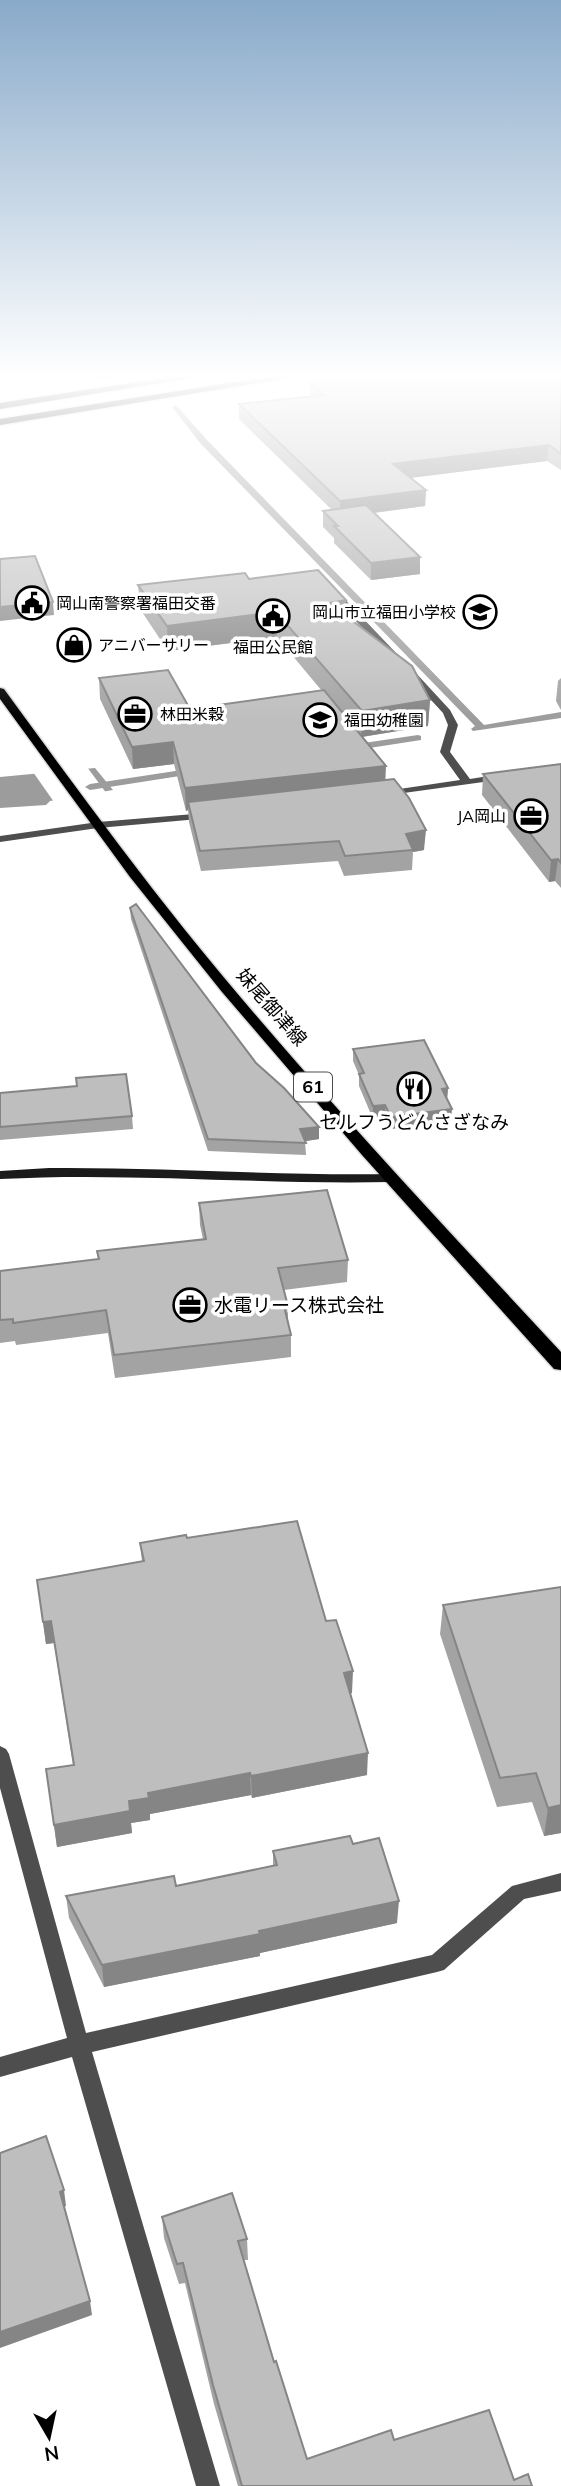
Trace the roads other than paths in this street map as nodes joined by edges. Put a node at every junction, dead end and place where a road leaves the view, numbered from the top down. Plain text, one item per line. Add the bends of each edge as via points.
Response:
1 (329, 588) edge
2 (0, 691) edge
3 (508, 776) edge
4 (467, 782) junction
5 (372, 796) edge
6 (221, 814) edge
7 (97, 825) junction
8 (0, 839) edge
9 (0, 1175) edge
10 (391, 1178) junction
11 (561, 1364) edge
12 (0, 1754) edge
13 (561, 1882) edge
14 (79, 2045) junction
15 (0, 2067) edge
16 (208, 2486) edge

1 - 4 street via 447,712 453,725 445,752
2 - 7 main road, 妹尾御津線 / 61
3 - 4 street
4 - 5 street
6 - 7 street
7 - 8 street
7 - 10 main road, 妹尾御津線 / 61 via 181,934
9 - 10 street via 187,1172 334,1180
10 - 11 main road, 妹尾御津線 / 61
12 - 14 street
13 - 14 street via 519,1892 437,1962
14 - 15 street
14 - 16 street

